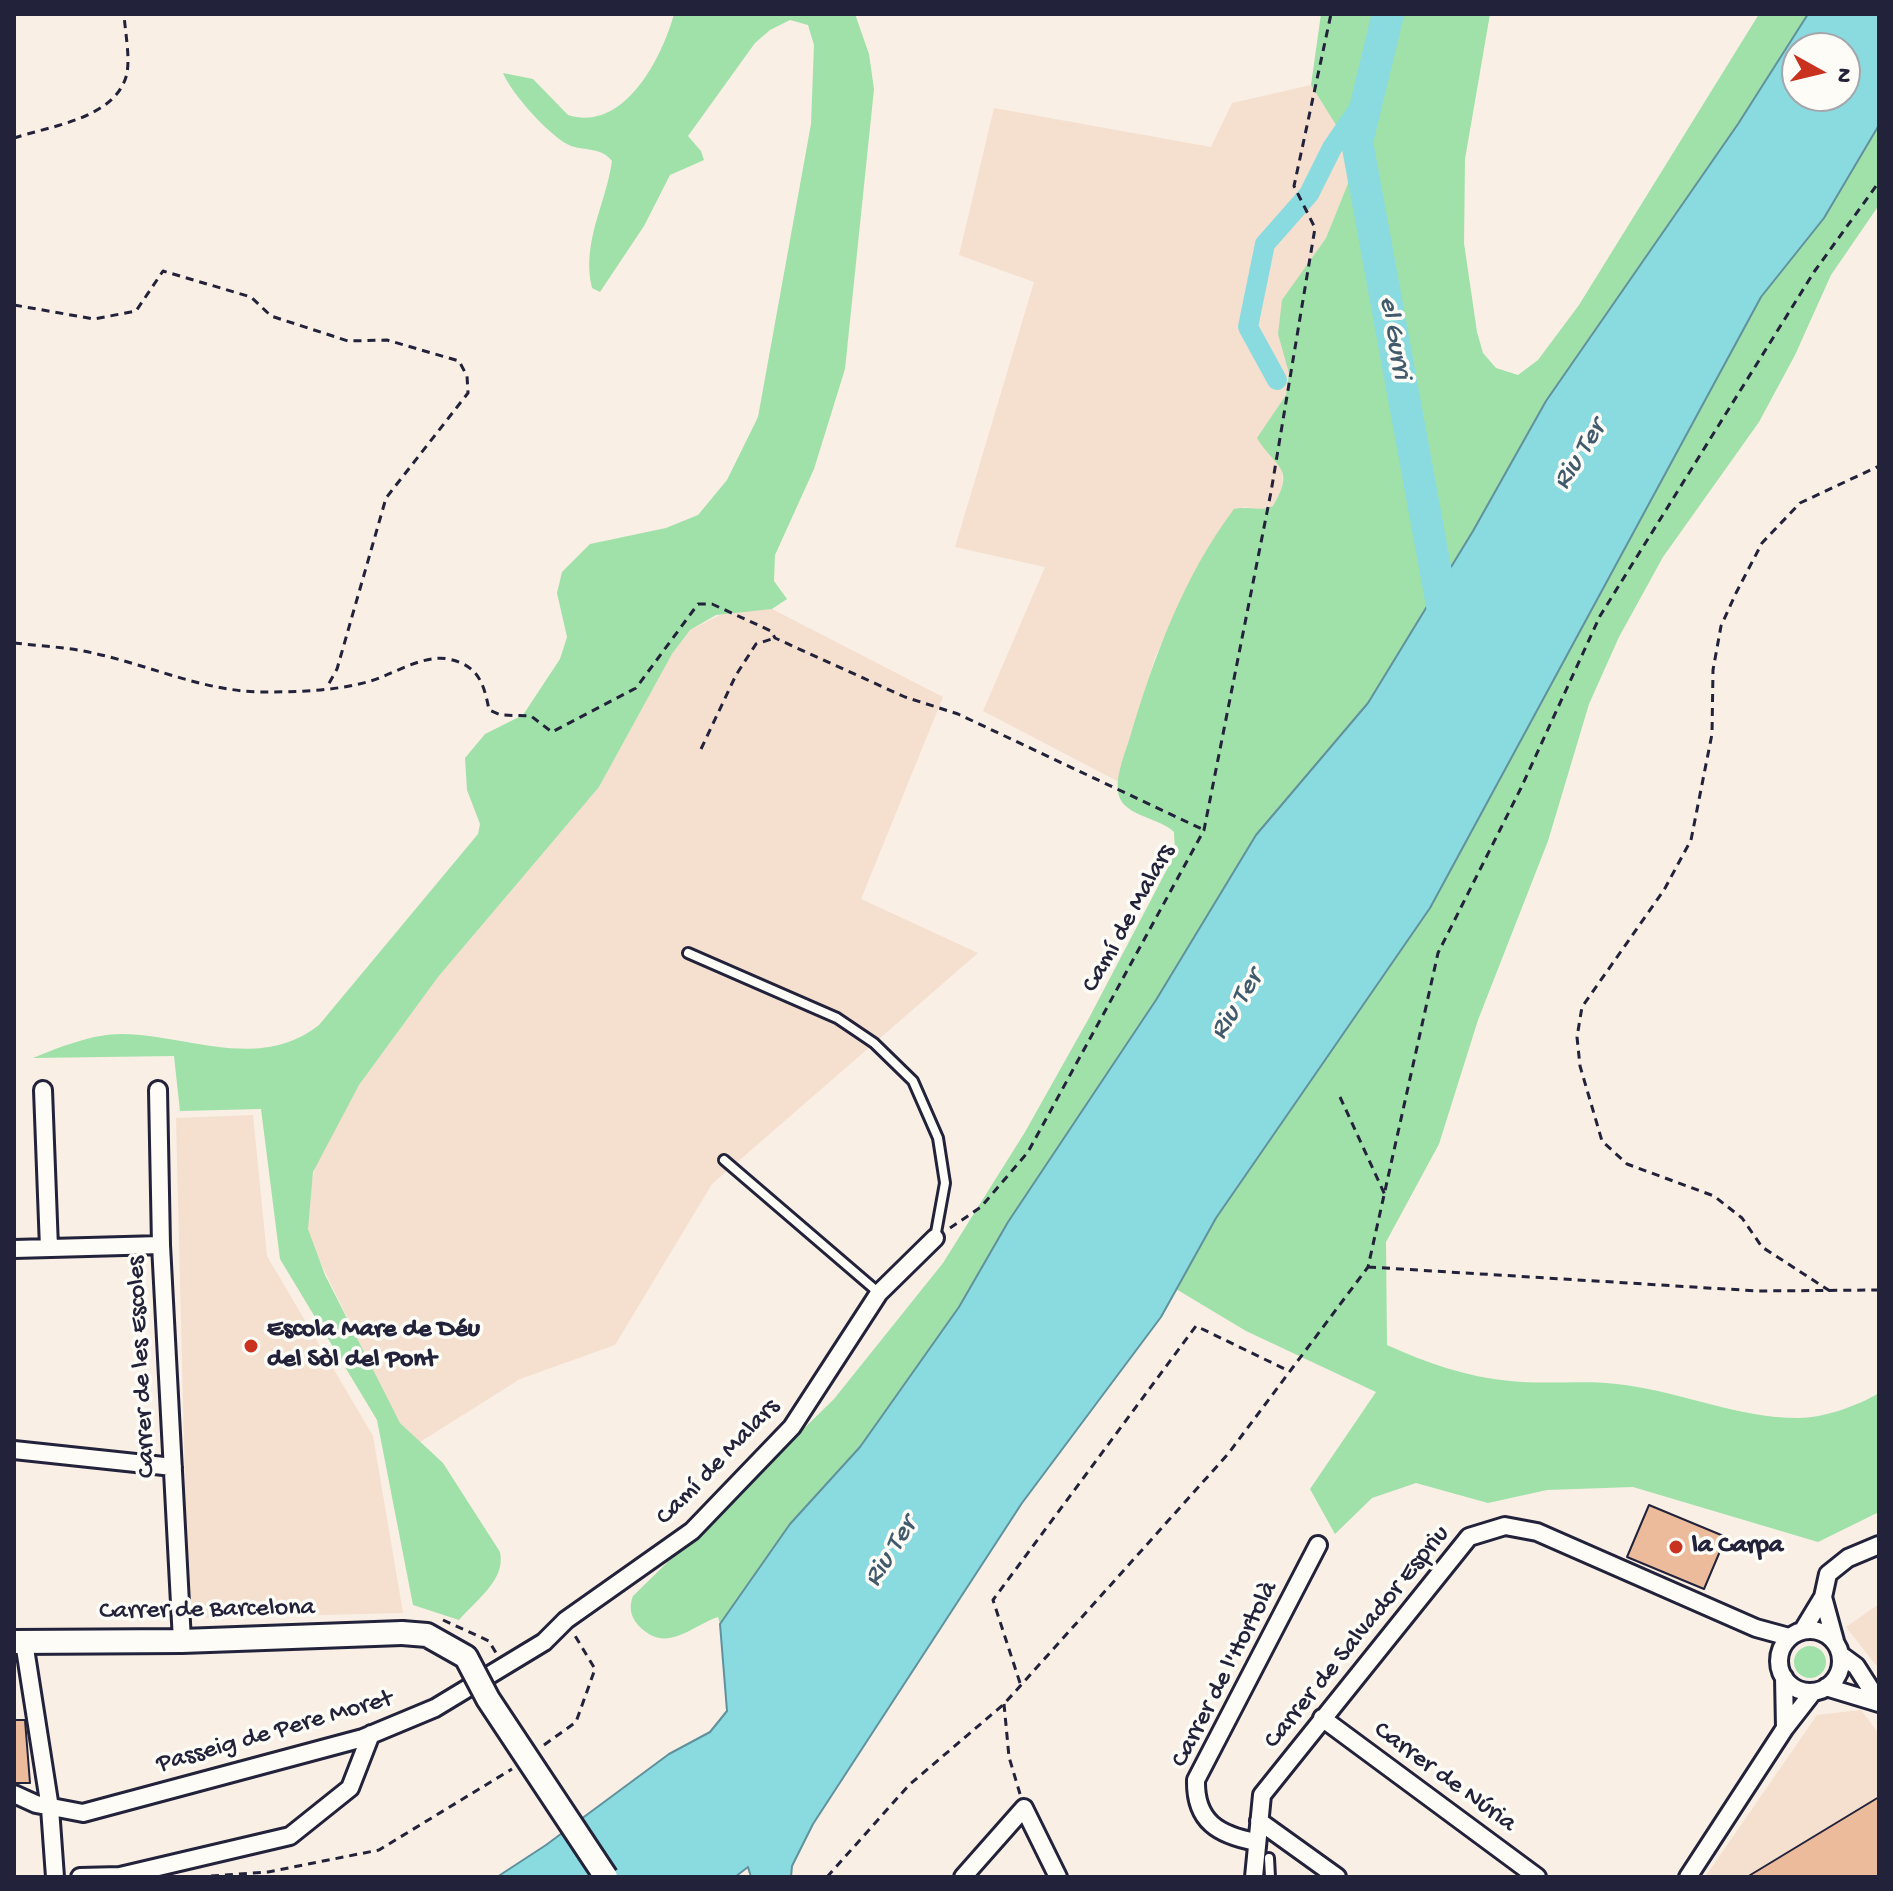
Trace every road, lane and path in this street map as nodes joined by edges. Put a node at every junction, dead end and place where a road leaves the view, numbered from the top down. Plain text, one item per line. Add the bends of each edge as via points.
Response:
1 (124, 14) edge
2 (1331, 14) edge
3 (14, 138) edge
4 (1879, 182) edge
5 (14, 305) edge
6 (1879, 466) edge
7 (775, 638) junction
8 (14, 643) edge
9 (325, 689) junction
10 (701, 749) dead end
11 (1204, 830) junction
12 (688, 953) dead end
13 (43, 1090) dead end
14 (158, 1090) dead end
15 (1340, 1097) dead end
16 (724, 1160) dead end
17 (1385, 1195) junction
18 (935, 1238) junction
19 (161, 1245) junction
20 (49, 1248) junction
21 (14, 1249) edge
22 (1368, 1267) junction
23 (1879, 1290) edge
24 (1830, 1291) junction
25 (879, 1293) junction
26 (1289, 1371) junction
27 (14, 1450) edge
28 (173, 1467) junction
29 (1318, 1545) dead end
30 (1879, 1545) edge
31 (1823, 1597) junction
32 (566, 1620) junction
33 (450, 1621) dead end
34 (1756, 1628) junction
35 (1796, 1634) junction
36 (182, 1641) junction
37 (489, 1641) dead end
38 (19, 1642) edge
39 (544, 1642) joint
40 (1838, 1648) junction
41 (1781, 1670) junction
42 (1020, 1685) junction
43 (1820, 1690) junction
44 (1879, 1702) edge
45 (1004, 1704) junction
46 (1322, 1718) junction
47 (1785, 1728) junction
48 (371, 1734) junction
49 (538, 1750) dead end
50 (513, 1768) dead end
51 (14, 1794) edge
52 (50, 1808) junction
53 (1024, 1808) junction
54 (1259, 1821) junction
55 (1256, 1842) junction
56 (1269, 1858) dead end
57 (1528, 1874) edge
58 (55, 1877) edge
59 (80, 1877) edge
60 (194, 1877) edge
61 (606, 1877) edge
62 (827, 1877) edge
63 (963, 1877) edge
64 (1058, 1877) edge
65 (1254, 1877) edge
66 (1270, 1877) edge
67 (1337, 1877) edge
68 (1688, 1877) edge

1 - 3 path via 127,74 117,97 97,110
2 - 11 path, Camí de Malars via 1294,186 1315,228 1271,492
4 - 17 path via 1814,272 1600,616 1438,953
5 - 9 path via 94,319 136,311 163,271 251,297 271,316 348,341 387,340 459,361 468,393 386,498 337,669
6 - 24 path via 1800,503 1762,543 1721,626 1713,670 1712,734 1691,840 1664,890 1582,1007 1577,1037 1602,1141 1627,1164 1714,1196 1742,1218 1762,1247
7 - 9 path via 744,618 712,604 698,604 636,688 552,732 531,716 489,710 484,682 473,669 446,658
7 - 10 path via 756,644
7 - 11 path via 905,697 958,714
8 - 9 path via 91,652 220,688
11 - 18 path, Camí de Malars via 1028,1152 981,1207
12 - 18 lane via 837,1018 874,1043 913,1081 938,1138 945,1183
13 - 20 street
14 - 19 street, Carrer de les Escoles
15 - 17 path
16 - 25 lane
17 - 22 path
18 - 25 street, Camí de Malars
19 - 20 street
19 - 28 street, Carrer de les Escoles
20 - 21 street
22 - 24 path
22 - 26 path
23 - 24 path
25 - 32 street, Camí de Malars via 792,1427 759,1462 692,1531
26 - 42 path via 1228,1454
26 - 42 path via 1196,1326 993,1600
27 - 28 street
28 - 36 street, Carrer de les Escoles
29 - 55 street, Carrer de l'Hortolà via 1196,1780 1196,1798 1205,1818 1226,1836
30 - 31 street via 1848,1558 1828,1574
31 - 35 street
31 - 40 street
32 - 39 street, Camí de Malars
32 - 49 path via 595,1669 576,1722
33 - 37 path
34 - 35 street, Carrer de Salvador Espriu
34 - 41 street
34 - 46 street, Carrer de Salvador Espriu via 1537,1532 1505,1526 1486,1529 1469,1537 1451,1556
35 - 40 street via 1823,1632
35 - 41 street via 1782,1647
36 - 38 street, Carrer de Barcelona
36 - 61 street, Carrer de Barcelona, bridge via 427,1635 466,1657
38 - 52 street
39 - 48 street, Passeig de Pere Moret via 435,1708
40 - 43 street via 1837,1677
40 - 44 street
41 - 43 street via 1799,1690
41 - 47 street
42 - 45 path
43 - 44 street
43 - 47 street
45 - 53 path via 1009,1757
45 - 62 path via 909,1785
46 - 54 street, Carrer de Salvador Espriu via 1262,1795
46 - 57 street, Carrer de Núria
47 - 68 street
48 - 52 street, Passeig de Pere Moret via 83,1813
48 - 59 street via 350,1788 290,1836 120,1876
50 - 60 path via 379,1850 268,1872
51 - 52 street, Passeig de Pere Moret
52 - 58 street
53 - 63 street
53 - 64 street
54 - 55 street, Carrer de Salvador Espriu
54 - 67 street
55 - 65 street, Carrer de Salvador Espriu
56 - 66 lane

